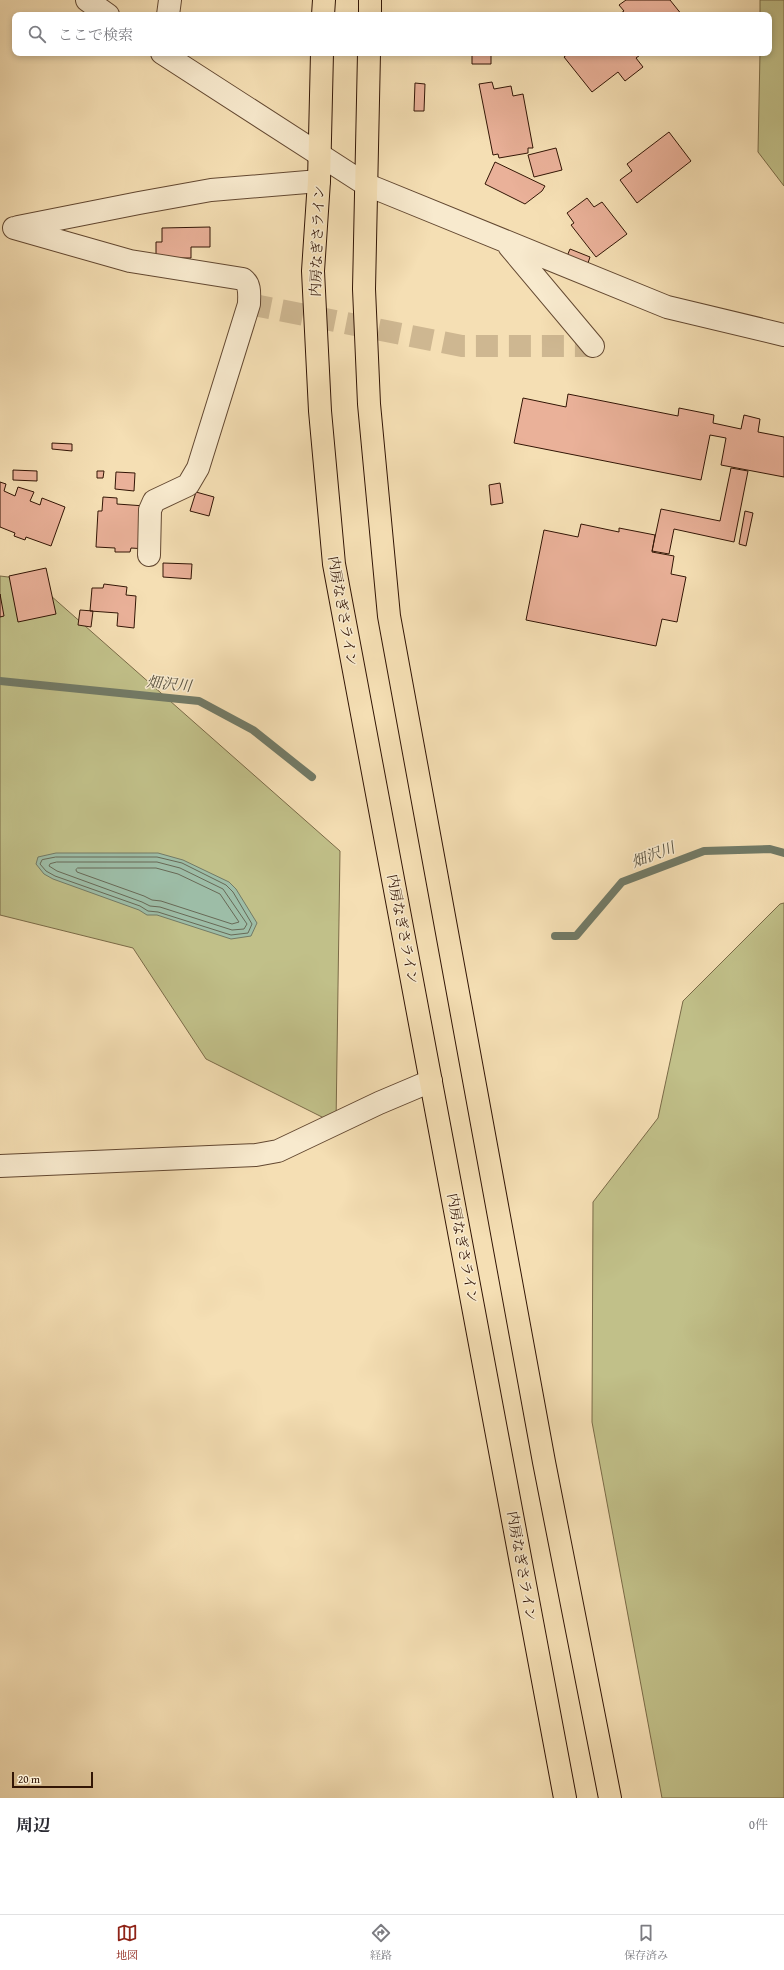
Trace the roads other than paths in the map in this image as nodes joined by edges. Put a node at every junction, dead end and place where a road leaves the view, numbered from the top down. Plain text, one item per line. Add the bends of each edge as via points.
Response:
1 (87, 0) edge
2 (170, 0) edge
3 (324, 0) edge
4 (370, 0) edge
5 (104, 12) edge
6 (168, 12) edge
7 (323, 12) edge
8 (370, 12) edge
9 (167, 56) edge
10 (322, 56) edge
11 (369, 56) edge
12 (318, 154) junction
13 (319, 181) junction
14 (365, 184) junction
15 (7, 229) edge
16 (507, 243) junction
17 (784, 335) edge
18 (593, 346) dead end
19 (149, 555) dead end
20 (431, 1081) junction
21 (0, 1166) edge
22 (565, 1798) edge
23 (610, 1798) edge

1 - 5 street
2 - 6 street
3 - 7 highway
4 - 8 highway
9 - 12 street
10 - 12 highway, 内房なぎさライン
11 - 14 highway
12 - 13 highway, 内房なぎさライン
12 - 14 street
13 - 15 street via 211,190
13 - 20 highway, 内房なぎさライン via 313,271 320,411 334,564
14 - 16 street
14 - 23 highway via 364,289 369,404 389,616 542,1454
15 - 19 street via 130,262 243,279 247,282 249,304 198,468 188,485 154,501 150,510
16 - 17 street via 667,307
16 - 18 street
20 - 21 street via 278,1151
20 - 22 highway, 内房なぎさライン

